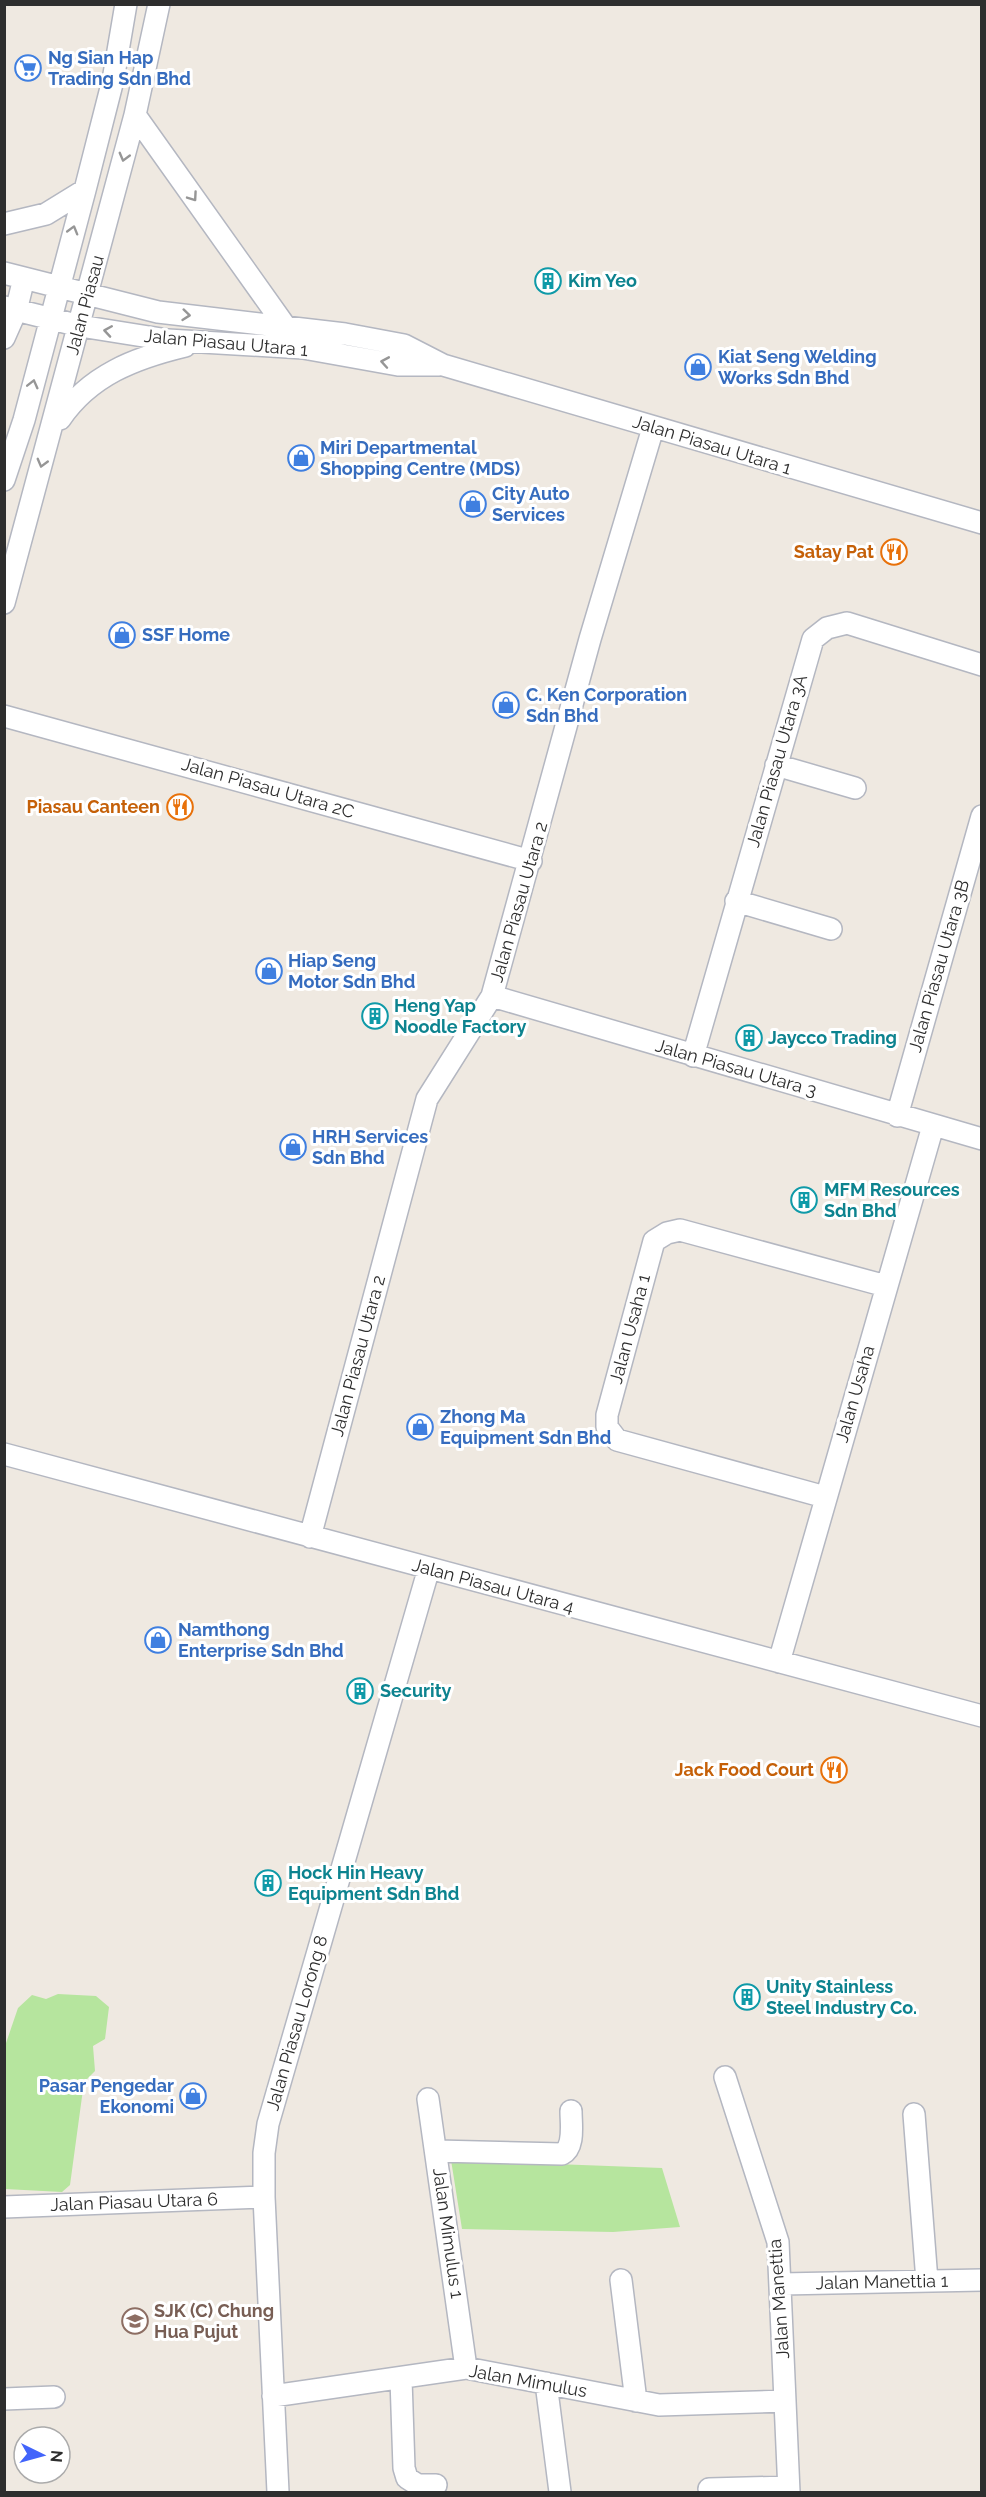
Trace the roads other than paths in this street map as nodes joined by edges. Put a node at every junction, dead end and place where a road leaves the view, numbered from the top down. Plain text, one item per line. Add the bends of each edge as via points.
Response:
1 (126, 4) edge
2 (159, 4) edge
3 (135, 115) junction
4 (85, 190) junction
5 (4, 224) edge
6 (14, 275) edge
7 (57, 286) junction
8 (88, 296) junction
9 (10, 309) edge
10 (49, 319) junction
11 (80, 326) junction
12 (285, 326) junction
13 (4, 338) edge
14 (203, 341) junction
15 (443, 364) junction
16 (653, 428) junction
17 (50, 434) junction
18 (4, 480) edge
19 (981, 523) edge
20 (4, 603) edge
21 (981, 664) edge
22 (11, 719) edge
23 (776, 765) junction
24 (855, 788) dead end
25 (981, 816) edge
26 (531, 861) junction
27 (736, 901) junction
28 (831, 929) dead end
29 (492, 996) junction
30 (693, 1056) junction
31 (897, 1116) junction
32 (933, 1126) junction
33 (981, 1139) edge
34 (886, 1286) junction
35 (4, 1454) edge
36 (825, 1497) junction
37 (310, 1537) junction
38 (429, 1568) junction
39 (779, 1662) junction
40 (981, 1716) edge
41 (725, 2076) dead end
42 (428, 2099) dead end
43 (571, 2111) dead end
44 (914, 2114) dead end
45 (437, 2151) junction
46 (264, 2197) junction
47 (4, 2207) edge
48 (621, 2280) dead end
49 (981, 2280) edge
50 (927, 2281) junction
51 (782, 2284) junction
52 (466, 2368) junction
53 (401, 2379) junction
54 (546, 2383) junction
55 (273, 2396) junction
56 (54, 2397) dead end
57 (4, 2399) edge
58 (636, 2401) junction
59 (784, 2401) junction
60 (436, 2485) dead end
61 (709, 2489) dead end
62 (789, 2490) edge
63 (278, 2493) edge
64 (560, 2493) edge

1 - 4 street, Jalan Piasau via 113,80
2 - 3 street, Jalan Piasau
3 -> 8 street, Jalan Piasau
3 -> 12 street
4 - 5 street via 46,214
7 -> 4 street, Jalan Piasau
6 - 7 street, Jalan Piasau Utara 1
6 - 9 street
7 - 8 street, Jalan Piasau Utara 1
7 - 10 street, Jalan Piasau
8 - 11 street, Jalan Piasau
8 -> 12 street, Jalan Piasau Utara 1 via 158,312
9 - 10 street, Jalan Piasau Utara 1
9 - 13 street
10 - 11 street, Jalan Piasau Utara 1
18 -> 10 street, Jalan Piasau via 24,420
14 -> 11 street, Jalan Piasau Utara 1
11 - 17 street, Jalan Piasau
12 - 15 street, Jalan Piasau Utara 1 via 404,345
15 -> 14 street, Jalan Piasau Utara 1 via 398,364 303,348
14 - 17 street via 154,354 94,381 74,398
15 - 16 street, Jalan Piasau Utara 1
16 - 19 street, Jalan Piasau Utara 1
16 - 26 street, Jalan Piasau Utara 2 via 590,639
17 -> 20 street, Jalan Piasau
21 - 23 street, Jalan Piasau Utara 3A via 847,623 827,628 813,639
22 - 26 street, Jalan Piasau Utara 2C
23 - 24 street
23 - 27 street, Jalan Piasau Utara 3A
25 - 31 street, Jalan Piasau Utara 3B
26 - 29 street, Jalan Piasau Utara 2
27 - 28 street
27 - 30 street, Jalan Piasau Utara 3A
29 - 30 street, Jalan Piasau Utara 3
29 - 37 street, Jalan Piasau Utara 2 via 427,1099
30 - 31 street, Jalan Piasau Utara 3
31 - 32 street, Jalan Piasau Utara 3
32 - 33 street, Jalan Piasau Utara 3
32 - 34 street, Jalan Usaha
34 - 36 street, Jalan Usaha
34 - 36 street, Jalan Usaha 1 via 680,1230 654,1241 607,1427 617,1440
35 - 37 street, Jalan Piasau Utara 4
36 - 39 street, Jalan Usaha
37 - 38 street, Jalan Piasau Utara 4
38 - 39 street, Jalan Piasau Utara 4
38 - 46 street, Jalan Piasau Lorong 8 via 268,2124
39 - 40 street, Jalan Piasau Utara 4
41 - 51 street, Jalan Manettia via 778,2242
42 - 45 street, Jalan Mimulus 1
43 - 45 street via 570,2145 562,2154
44 - 50 street
45 - 52 street, Jalan Mimulus 1
46 - 47 street, Jalan Piasau Utara 6
46 - 55 street, Jalan Piasau Lorong 8
48 - 58 street
49 - 50 street, Jalan Manettia 1
50 - 51 street, Jalan Manettia 1
51 - 59 street, Jalan Manettia
52 - 53 street, Jalan Mimulus
52 - 54 street, Jalan Mimulus
53 - 55 street, Jalan Mimulus
53 - 60 street via 407,2478 418,2485
54 - 58 street, Jalan Mimulus
54 - 64 street
55 - 63 street, Jalan Piasau Lorong 8
56 - 57 street
58 - 59 street, Jalan Mimulus via 659,2405
59 - 62 street, Jalan Manettia
61 - 62 street

